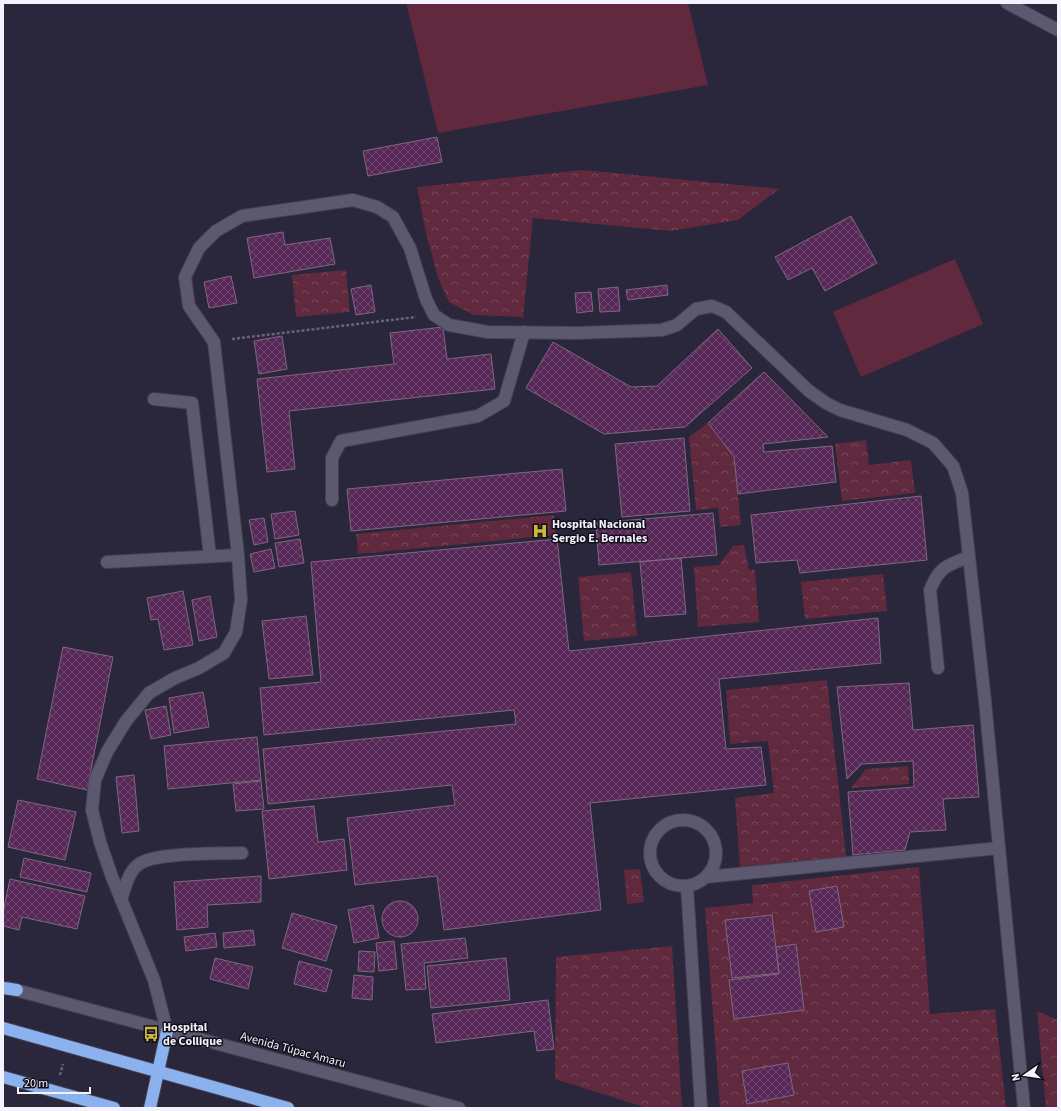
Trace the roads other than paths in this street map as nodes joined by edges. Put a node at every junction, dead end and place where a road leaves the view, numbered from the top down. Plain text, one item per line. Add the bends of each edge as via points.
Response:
1 (1007, 3) edge
2 (1058, 30) edge
3 (524, 332) junction
4 (154, 399) dead end
5 (332, 500) dead end
6 (238, 555) junction
7 (210, 556) junction
8 (969, 557) junction
9 (107, 562) dead end
10 (938, 668) dead end
11 (999, 848) junction
12 (242, 853) dead end
13 (706, 877) junction
14 (687, 886) junction
15 (121, 900) junction
16 (3, 987) edge
17 (17, 990) joint
18 (3, 1028) edge
19 (167, 1031) junction
20 (160, 1071) junction
21 (3, 1077) edge
22 (114, 1108) edge
23 (150, 1108) edge
24 (288, 1108) edge
25 (459, 1108) edge
26 (701, 1108) edge
27 (1024, 1108) edge

1 - 2 street
3 - 5 street via 504,401 493,409 478,416 340,441 332,458
3 - 6 street via 488,332 449,325 434,315 426,299 410,248 393,217 377,207 353,200 242,216 216,231 199,248 185,277 189,306 214,342
3 - 8 street via 662,330 677,325 696,309 712,306 726,312 809,391 826,403 840,410 907,430 933,443 953,466 962,493
4 - 7 street via 192,403
6 - 7 street
6 - 15 street via 241,600 236,632 224,653 149,693 126,721 107,752 95,780 92,810 100,842
7 - 9 street
8 - 10 street via 946,565 934,580 930,590
8 - 11 street
11 - 13 street
11 - 27 street
12 - 15 street via 157,857 138,864 127,880
13 - 14 street
13 - 14 street via 716,858 711,837 704,828 695,823 674,822 656,834 650,856 653,866 667,882
14 - 26 street
15 - 19 street via 154,980
16 - 17 highway
17 - 19 street, Avenida Túpac Amaru
18 - 20 highway
19 - 20 highway
19 - 25 street, Avenida Túpac Amaru
20 - 23 highway
20 - 24 highway
21 - 22 highway

